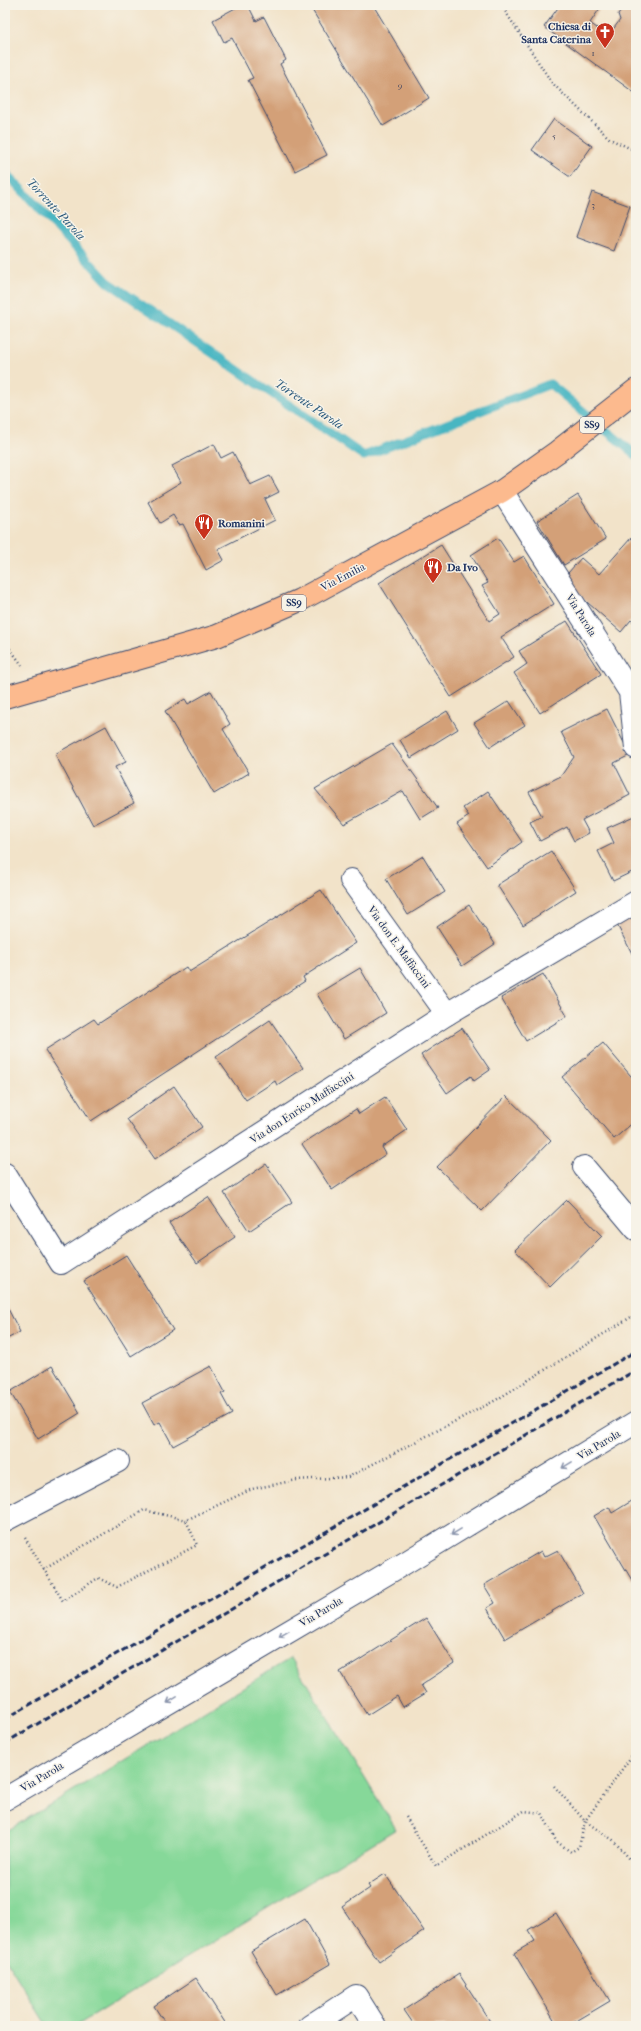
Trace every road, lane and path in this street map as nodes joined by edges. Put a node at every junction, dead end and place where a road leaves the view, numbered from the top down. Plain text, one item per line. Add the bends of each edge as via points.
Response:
1 (501, 5) edge
2 (636, 151) edge
3 (632, 394) edge
4 (502, 491) junction
5 (5, 697) edge
6 (636, 748) edge
7 (351, 880) dead end
8 (636, 902) edge
9 (447, 1014) junction
10 (584, 1167) dead end
11 (5, 1174) edge
12 (636, 1229) edge
13 (636, 1314) edge
14 (636, 1422) edge
15 (118, 1461) dead end
16 (8, 1518) edge
17 (186, 1520) junction
18 (43, 1570) junction
19 (636, 1750) edge
20 (554, 1786) dead end
21 (5, 1799) edge
22 (406, 1817) dead end
23 (585, 1821) junction
24 (636, 1866) edge
25 (310, 2026) edge
26 (375, 2026) edge

1 - 2 path via 552,83 610,139
3 - 4 main road, Via Emilia / SS9
4 - 5 main road, Via Emilia / SS9 via 300,600 217,636
4 - 6 street, Via Parola via 630,692
7 - 9 street, Via don E. Maffaccini
8 - 9 street, Via don Enrico Maffaccini
9 - 11 street, Via don Enrico Maffaccini via 62,1263
10 - 12 street
13 - 17 path via 496,1400 348,1476 297,1480 252,1489
14 -> 21 street, Via Parola via 405,1563
15 - 16 street
16 - 18 path
17 - 18 path via 144,1510
17 - 18 path via 197,1545 116,1587 98,1578 63,1601
19 - 23 path
20 - 23 path
22 - 23 path via 436,1866 524,1811 542,1813 556,1841 571,1852 579,1847
23 - 24 path via 613,1840
25 - 26 street via 356,1996

